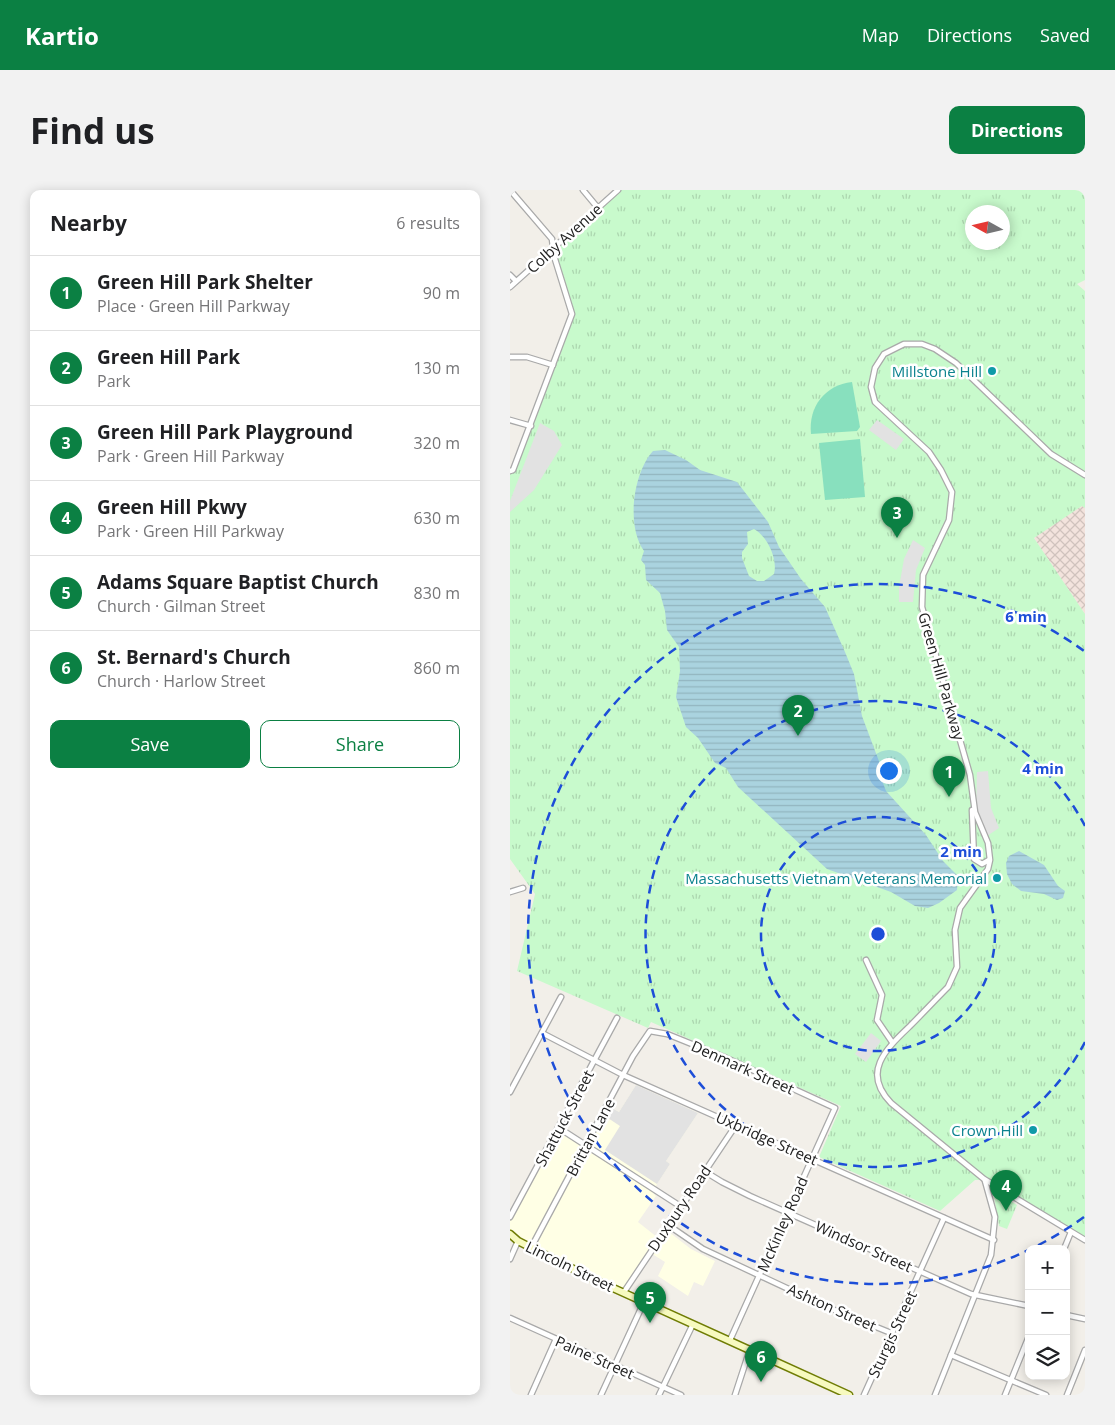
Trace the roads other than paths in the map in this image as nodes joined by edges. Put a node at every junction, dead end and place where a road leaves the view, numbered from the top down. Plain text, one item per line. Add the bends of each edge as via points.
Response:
1 (510, 190) edge
2 (583, 190) edge
3 (618, 190) edge
4 (598, 208) junction
5 (554, 247) junction
6 (510, 275) edge
7 (516, 281) junction
8 (510, 287) edge
9 (510, 357) edge
10 (553, 365) junction
11 (510, 420) edge
12 (531, 426) junction
13 (512, 471) edge
14 (1085, 475) edge
15 (973, 798) junction
16 (990, 860) junction
17 (523, 888) dead end
18 (510, 892) edge
19 (866, 960) dead end
20 (561, 997) dead end
21 (617, 1018) dead end
22 (650, 1031) joint
23 (542, 1033) junction
24 (892, 1042) junction
25 (595, 1060) junction
26 (623, 1075) junction
27 (510, 1092) edge
28 (834, 1108) joint
29 (736, 1125) junction
30 (559, 1128) junction
31 (586, 1144) junction
32 (812, 1158) junction
33 (704, 1171) junction
34 (985, 1180) junction
35 (680, 1206) junction
36 (788, 1212) junction
37 (510, 1217) edge
38 (944, 1218) junction
39 (668, 1225) junction
40 (1071, 1232) junction
41 (510, 1234) edge
42 (510, 1239) edge
43 (994, 1240) junction
44 (1085, 1240) edge
45 (518, 1241) junction
46 (1066, 1245) edge
47 (532, 1246) junction
48 (510, 1259) edge
49 (921, 1271) junction
50 (760, 1274) junction
51 (624, 1292) junction
52 (975, 1294) junction
53 (644, 1302) junction
54 (1025, 1305) edge
55 (1070, 1316) edge
56 (510, 1318) edge
57 (1085, 1319) edge
58 (693, 1324) junction
59 (891, 1333) junction
60 (556, 1339) junction
61 (730, 1340) junction
62 (1025, 1346) edge
63 (750, 1349) junction
64 (1085, 1350) edge
65 (951, 1355) junction
66 (615, 1365) junction
67 (1011, 1380) junction
68 (663, 1387) junction
69 (531, 1395) edge
70 (601, 1395) edge
71 (660, 1395) edge
72 (681, 1395) edge
73 (735, 1395) edge
74 (849, 1395) edge
75 (864, 1395) edge
76 (935, 1395) edge
77 (1005, 1395) edge
78 (1046, 1395) edge
79 (1067, 1395) edge

1 - 5 street via 547,233
2 - 4 street
3 - 4 street, Colby Avenue
4 - 5 street, Colby Avenue
5 - 7 street, Colby Avenue
5 - 10 street via 572,314
6 - 7 street
7 - 8 street, Colby Avenue
9 - 10 street via 527,356
10 - 12 street
11 - 12 street
12 - 13 street
14 - 15 street, Green Hill Parkway via 1051,454 956,363 929,346 913,343 893,348 884,354 875,368 871,387 875,402 929,452 952,492 948,522 923,575 922,607 970,775
15 - 16 street, Green Hill Parkway via 976,817 988,843
15 - 16 street via 974,859 982,864
16 - 24 street via 988,869 958,912 954,977 948,987
17 - 18 street
19 - 24 street via 882,995 877,1020
20 - 23 street
21 - 25 street, Shattuck Street
22 - 26 street, Brittan Lane
22 - 28 street, Denmark Street via 660,1031 724,1057
23 - 25 street, Uxbridge Street
23 - 27 street
24 - 34 street via 878,1067 883,1095
25 - 26 street, Uxbridge Street
25 - 30 street, Shattuck Street
26 - 29 street, Uxbridge Street
26 - 31 street, Brittan Lane
28 - 32 street, McKinley Road
29 - 32 street, Uxbridge Street
29 - 33 street, Duxbury Road
30 - 31 street
30 - 37 street, Shattuck Street
31 - 35 street
31 - 47 street, Brittan Lane
32 - 36 street, McKinley Road
32 - 38 street, Uxbridge Street
33 - 35 street, Duxbury Road
33 - 36 street, Windsor Street
34 - 40 street
34 - 43 street via 993,1205
35 - 39 street, Duxbury Road
36 - 49 street, Windsor Street
36 - 50 street, McKinley Road
38 - 43 street, Uxbridge Street
38 - 49 street, Sturgis Street
39 - 50 street, Ashton Street via 694,1244
39 - 51 street, Duxbury Road
40 - 44 street
40 - 46 street
41 - 45 main road, Lincoln Street
42 - 45 main road
43 - 52 street via 990,1260
45 - 47 main road, Lincoln Street
45 - 48 street
47 - 51 main road, Lincoln Street
49 - 52 street, Windsor Street
49 - 59 street, Sturgis Street
50 - 59 street, Ashton Street
50 - 61 street, McKinley Road
51 - 53 main road, Lincoln Street
52 - 54 street, Windsor Street
52 - 65 street
53 - 58 main road, Lincoln Street
53 - 66 street
55 - 57 street
56 - 60 street, Paine Street
58 - 61 main road, Lincoln Street
58 - 68 street
59 - 75 street, Sturgis Street
60 - 66 street, Paine Street
60 - 69 street
61 - 63 main road, Lincoln Street
62 - 67 street
63 - 73 street
63 - 74 main road, Lincoln Street
64 - 79 street
65 - 67 street
65 - 76 street
66 - 68 street, Paine Street
66 - 70 street
67 - 77 street
67 - 78 street
68 - 71 street
68 - 72 street, Paine Street

